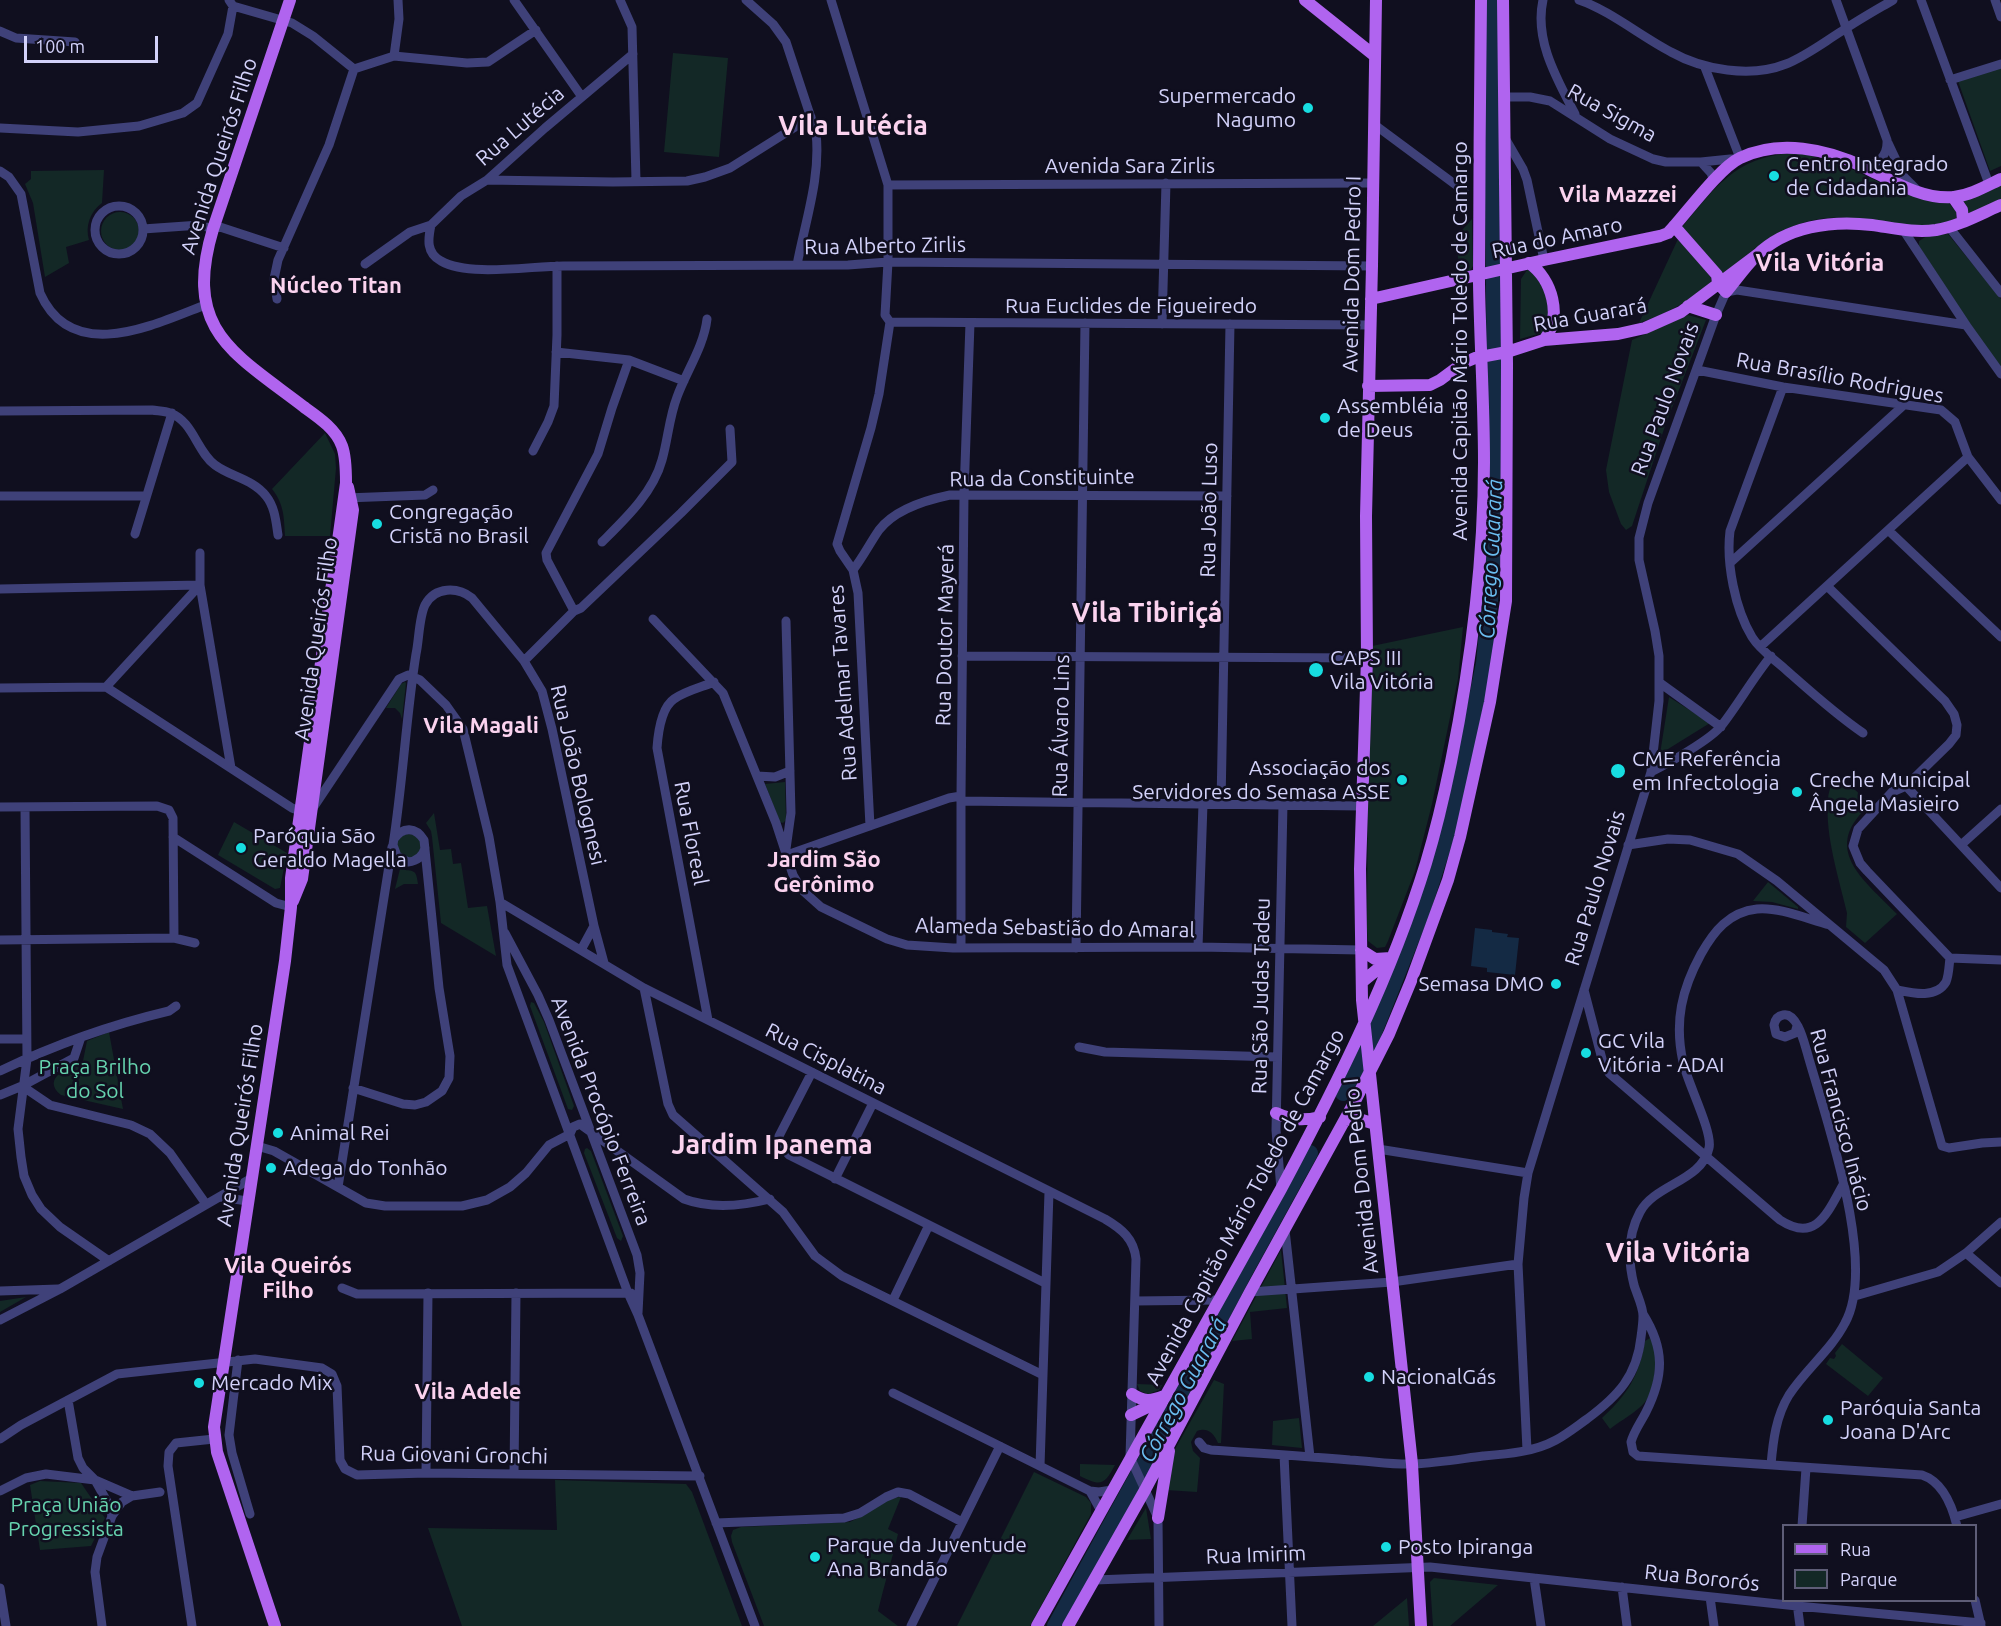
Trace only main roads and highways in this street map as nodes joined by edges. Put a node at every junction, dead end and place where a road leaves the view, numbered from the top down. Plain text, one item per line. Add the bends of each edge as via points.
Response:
1 (290, 0) edge
2 (1305, 0) edge
3 (1376, 0) edge
4 (1481, 0) edge
5 (1503, 0) edge
6 (1375, 56) junction
7 (1995, 182) edge
8 (1953, 197) junction
9 (2001, 205) edge
10 (1963, 221) junction
11 (1674, 226) junction
12 (1529, 263) junction
13 (1493, 272) junction
14 (1722, 287) junction
15 (1371, 299) junction
16 (1688, 306) junction
17 (1716, 315) road end
18 (1544, 340) junction
19 (1494, 355) junction
20 (1368, 386) junction
21 (1361, 950) junction
22 (1391, 958) junction
23 (1362, 982) junction
24 (1364, 1033) junction
25 (1369, 1072) junction
26 (1276, 1113) road end
27 (1320, 1117) junction
28 (1346, 1119) junction
29 (1375, 1124) junction
30 (1132, 1394) road end
31 (1163, 1398) junction
32 (1131, 1415) road end
33 (1171, 1439) junction
34 (1158, 1518) road end
35 (275, 1626) edge
36 (1037, 1626) edge
37 (1068, 1626) edge
38 (1421, 1626) edge

1 - 35 main road, Avenida Queirós Filho via 213,229 203,289 207,314 241,358 334,433 342,446 347,498 353,510 335,600 306,811 301,885 291,907 214,1439
2 - 6 main road
3 - 6 main road, Avenida Dom Pedro I
4 - 13 main road, Avenida Capitão Mário Toledo de Camargo
5 - 13 main road, Avenida Capitão Mário Toledo de Camargo via 1505,138
6 - 15 main road, Avenida Dom Pedro I
7 - 8 main road
8 - 10 main road via 1962,210
8 - 11 main road, Rua Sigma via 1900,185 1861,165 1825,153 1775,148 1740,158 1714,180
9 - 10 main road
10 - 14 main road, Rua Guarará via 1936,230 1904,231 1858,224 1814,226 1771,244
11 - 12 main road, Rua do Amaro via 1660,236
11 - 14 main road via 1715,273
12 - 13 main road, Rua do Amaro
12 - 18 main road via 1548,285 1554,319
13 - 15 main road, Rua do Amaro
13 - 19 main road, Avenida Capitão Mário Toledo de Camargo
13 - 19 main road, Avenida Capitão Mário Toledo de Camargo
14 - 16 main road, Rua Guarará
15 - 20 main road, Avenida Dom Pedro I
16 - 17 main road
16 - 18 main road, Rua Guarará via 1635,331
18 - 19 main road, Rua Guarará
19 - 20 main road, Rua Guarará via 1462,363 1433,384
19 - 22 main road, Avenida Capitão Mário Toledo de Camargo via 1478,577 1462,709 1426,864
19 - 25 main road, Avenida Capitão Mário Toledo de Camargo via 1508,503 1506,601 1490,702 1448,880 1411,981
20 - 21 main road, Avenida Dom Pedro I
21 - 22 main road via 1375,959
21 - 23 main road, Avenida Dom Pedro I
22 - 23 main road
22 - 24 main road, Avenida Capitão Mário Toledo de Camargo
23 - 24 main road, Avenida Dom Pedro I
24 - 25 main road, Avenida Dom Pedro I
24 - 27 main road, Avenida Capitão Mário Toledo de Camargo
25 - 28 main road, Avenida Capitão Mário Toledo de Camargo
25 - 29 main road, Avenida Dom Pedro I
26 - 27 main road via 1294,1119
27 - 31 main road, Avenida Capitão Mário Toledo de Camargo
28 - 29 main road
28 - 33 main road, Avenida Capitão Mário Toledo de Camargo
29 - 38 main road, Avenida Dom Pedro I via 1412,1464
30 - 31 main road via 1148,1401
31 - 32 main road
31 - 36 main road, Avenida Capitão Mário Toledo de Camargo via 1132,1462 1112,1490
33 - 34 main road
33 - 37 main road, Avenida Capitão Mário Toledo de Camargo

